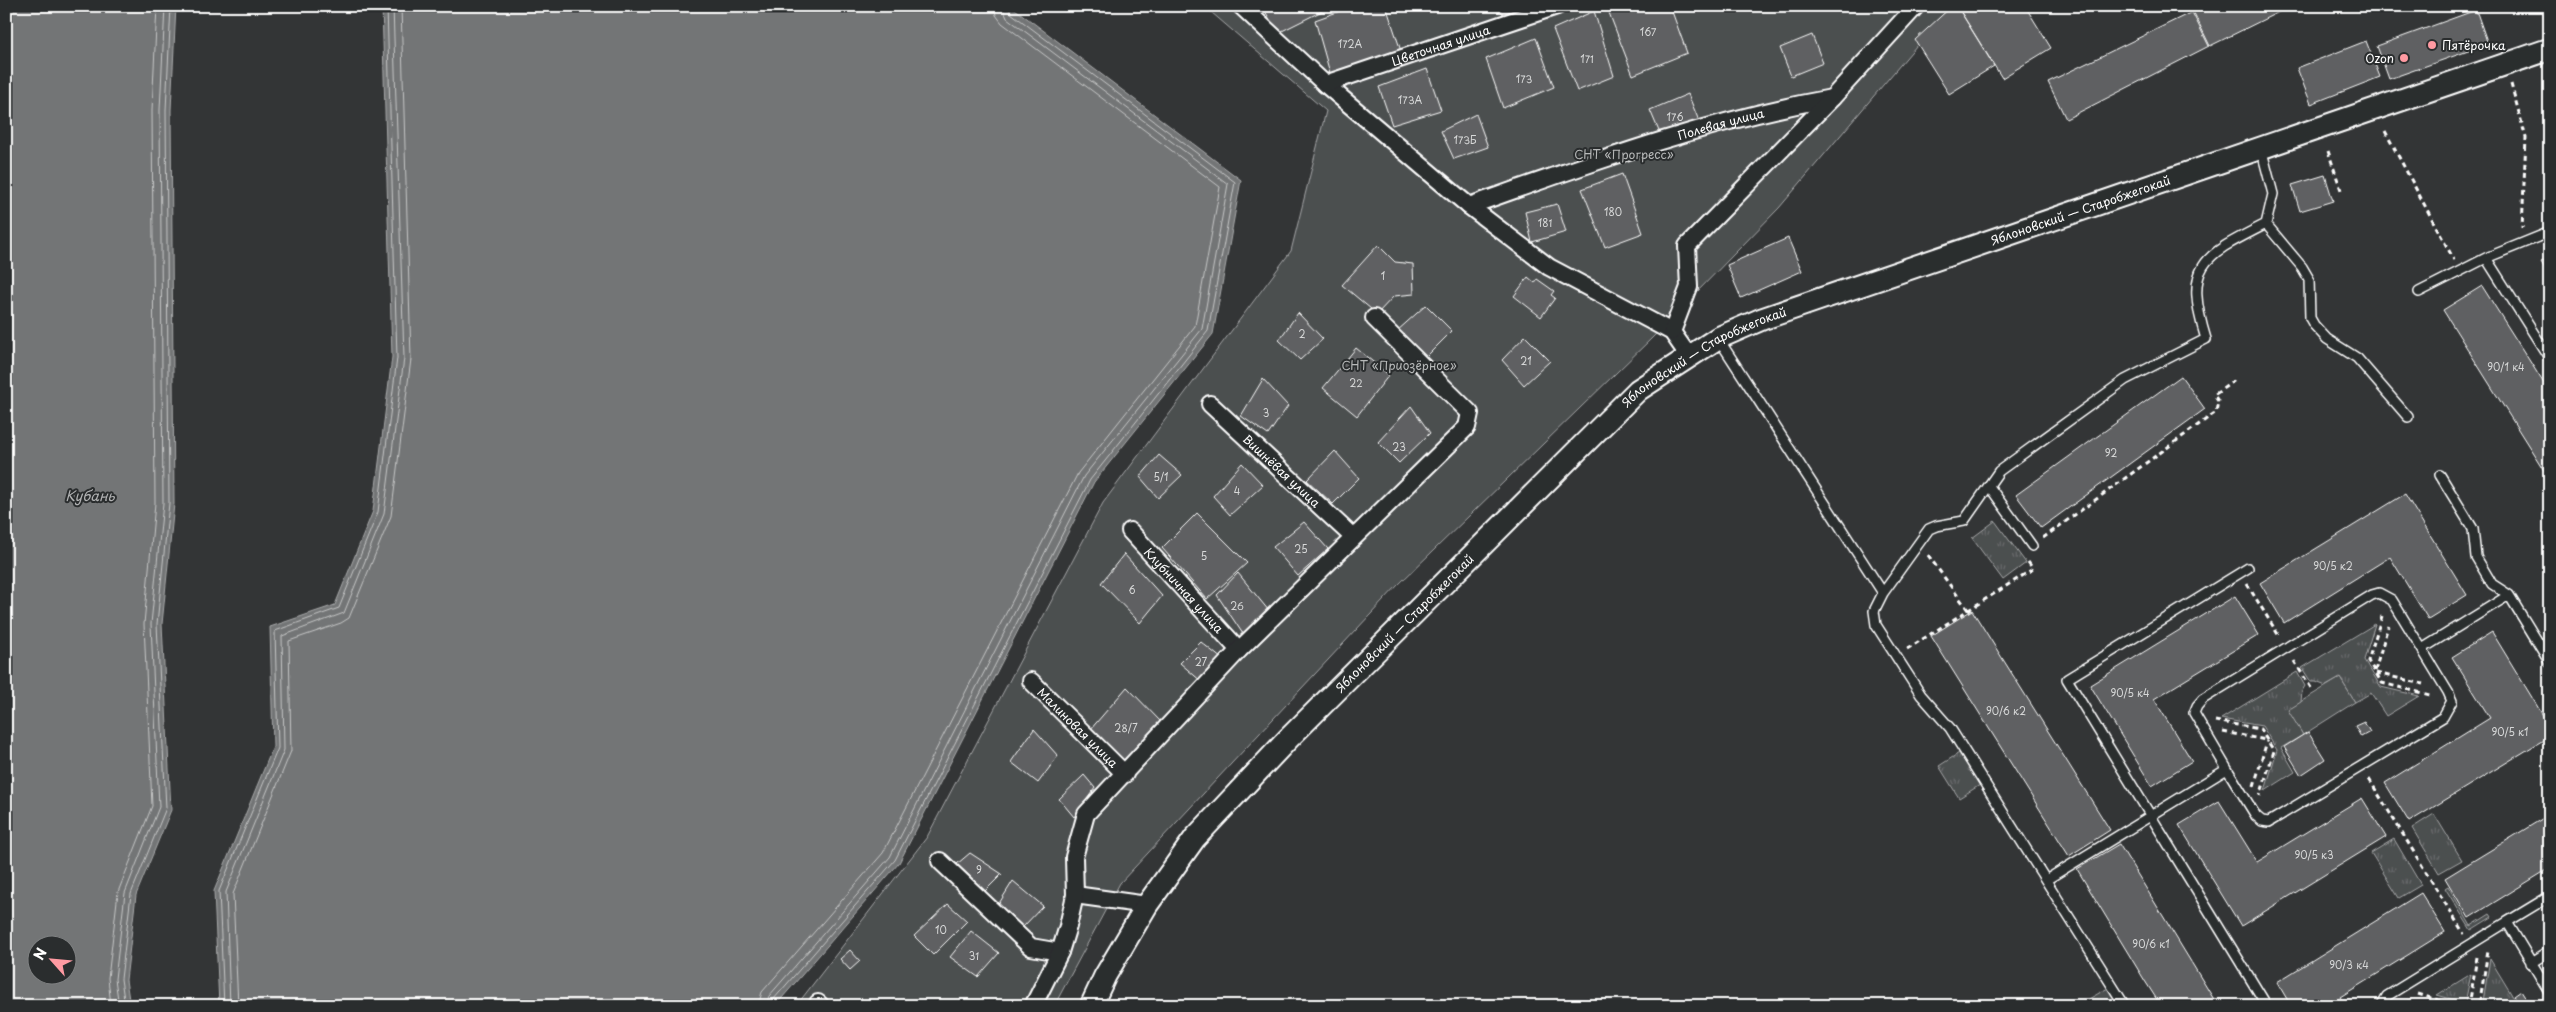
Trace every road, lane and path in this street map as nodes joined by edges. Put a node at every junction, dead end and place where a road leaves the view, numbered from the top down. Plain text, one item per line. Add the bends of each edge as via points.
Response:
1 (1241, 6) edge
2 (1557, 6) edge
3 (1916, 6) edge
4 (2550, 49) edge
5 (2504, 65) junction
6 (1325, 84) junction
7 (1832, 98) junction
8 (2385, 131) dead end
9 (2261, 148) junction
10 (2328, 151) dead end
11 (2342, 193) dead end
12 (1469, 206) junction
13 (2266, 224) junction
14 (2550, 232) edge
15 (2521, 244) junction
16 (2486, 258) junction
17 (2460, 271) junction
18 (2418, 292) dead end
19 (1374, 318) dead end
20 (1672, 332) junction
21 (1718, 338) junction
22 (1688, 355) junction
23 (2550, 359) edge
24 (2235, 380) dead end
25 (1210, 404) dead end
26 (2408, 417) dead end
27 (2440, 475) dead end
28 (1989, 486) junction
29 (1130, 531) dead end
30 (1353, 536) junction
31 (1919, 542) junction
32 (2032, 546) junction
33 (2244, 570) joint
34 (1883, 593) junction
35 (2509, 595) junction
36 (1968, 610) junction
37 (2382, 616) dead end
38 (2388, 626) dead end
39 (2286, 648) junction
40 (2422, 649) junction
41 (1239, 650) junction
42 (1896, 656) junction
43 (2550, 662) edge
44 (2375, 672) junction
45 (1031, 681) dead end
46 (2424, 684) dead end
47 (2312, 691) dead end
48 (2430, 695) dead end
49 (2212, 720) dead end
50 (2218, 732) dead end
51 (2267, 740) junction
52 (2362, 767) junction
53 (2227, 769) junction
54 (1125, 774) junction
55 (2253, 789) dead end
56 (2260, 799) dead end
57 (2151, 816) junction
58 (940, 861) dead end
59 (2046, 880) junction
60 (1075, 895) junction
61 (2550, 896) edge
62 (1147, 905) junction
63 (2507, 922) junction
64 (2470, 945) junction
65 (2488, 950) dead end
66 (1060, 952) junction
67 (2550, 952) edge
68 (2477, 957) dead end
69 (2532, 963) junction
70 (2550, 993) edge
71 (2417, 994) dead end
72 (2406, 1001) dead end
73 (1033, 1006) edge
74 (1091, 1006) edge
75 (2125, 1006) edge
76 (2267, 1006) edge
77 (2380, 1006) edge
78 (2424, 1006) edge
79 (2457, 1006) edge
80 (2470, 1006) edge

1 - 6 street
2 - 6 street, Цветочная улица
3 - 7 street
4 - 5 street, Яблоновский — Старобжегокай
5 - 9 street, Яблоновский — Старобжегокай
5 - 15 path via 2517,99 2526,138
6 - 12 street
7 - 12 street, Полевая улица via 1774,108 1603,158
7 - 20 street via 1687,246 1689,287
8 - 17 path
9 - 13 lane via 2273,194
9 - 21 street, Яблоновский — Старобжегокай via 1840,292
10 - 11 path
12 - 20 street via 1549,268
13 - 26 lane via 2302,267 2308,279 2310,318 2314,325 2327,339 2357,358
13 - 28 lane via 2219,248 2199,273 2196,286 2198,312 2206,339 2125,380 1999,471
14 - 15 lane
15 - 16 lane
16 - 17 lane
16 - 23 lane
17 - 18 lane
19 - 30 street via 1470,413 1467,427
20 - 22 street
21 - 22 street, Яблоновский — Старобжегокай
21 - 34 lane
22 - 62 street, Яблоновский — Старобжегокай via 1638,390 1289,738 1195,838
24 - 32 path via 2214,395 2218,401 2216,412
25 - 30 street, Вишнёвая улица
27 - 35 lane via 2472,529 2476,557 2492,584
28 - 31 lane via 1964,520 1929,529
28 - 32 lane
29 - 41 street, Клубничная улица
30 - 41 street
31 - 34 lane
31 - 36 path
32 - 36 path via 2022,553 2033,569
33 - 39 path
33 - 57 lane via 2067,679
34 - 42 lane via 1874,618
35 - 40 lane
35 - 43 lane
36 - 42 path
37 - 44 path via 2368,661
38 - 44 path
39 - 40 lane via 2379,593 2392,600
39 - 47 path
39 - 53 lane via 2197,706 2194,713 2197,720
40 - 52 lane via 2452,701 2449,710 2443,717
41 - 54 street
42 - 59 lane via 1921,695 1950,728
44 - 46 path
44 - 48 path via 2382,684
45 - 54 street, Малиновая улица
49 - 51 path via 2260,729
50 - 51 path
51 - 55 path
51 - 56 path via 2274,751
52 - 53 lane via 2269,822 2256,816
52 - 64 path
53 - 57 lane
54 - 60 street via 1086,814 1074,857
57 - 59 lane
57 - 76 lane
58 - 66 street via 1032,947
59 - 75 lane
60 - 62 street
60 - 66 street
61 - 63 lane
62 - 74 street, Яблоновский — Старобжегокай
63 - 64 lane
63 - 69 lane
64 - 77 lane via 2387,996
65 - 80 path via 2480,1000
66 - 73 street
67 - 69 lane
68 - 80 path
69 - 70 lane
71 - 79 path
72 - 78 path

